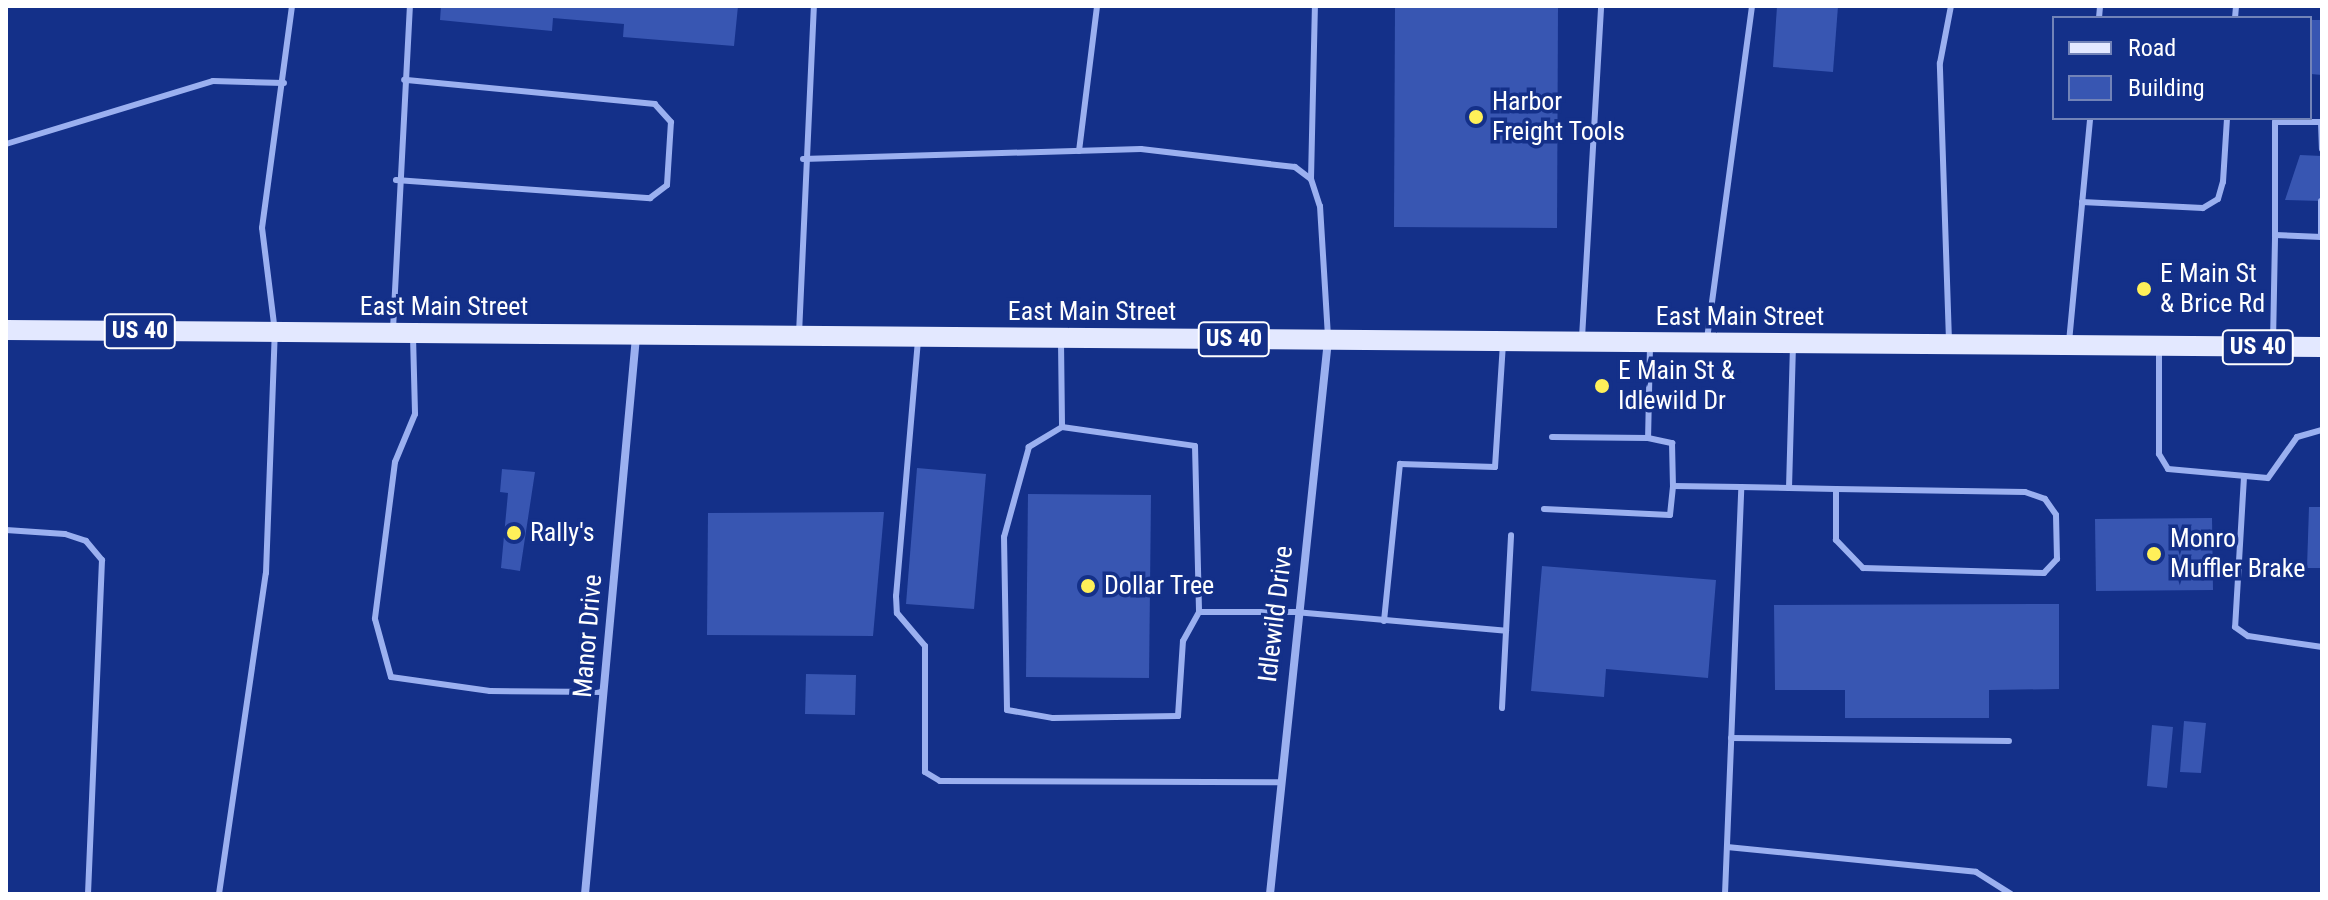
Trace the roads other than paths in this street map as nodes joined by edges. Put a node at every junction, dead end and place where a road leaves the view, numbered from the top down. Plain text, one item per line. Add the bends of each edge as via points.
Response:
1 (292, 6) edge
2 (410, 6) edge
3 (814, 6) edge
4 (1097, 6) edge
5 (1315, 6) edge
6 (1601, 6) edge
7 (1752, 6) edge
8 (1951, 6) edge
9 (404, 80) junction
10 (284, 83) junction
11 (2090, 120) edge
12 (2227, 120) edge
13 (2322, 122) edge
14 (6, 144) edge
15 (2322, 149) edge
16 (1079, 151) junction
17 (803, 159) junction
18 (1311, 179) junction
19 (396, 180) junction
20 (2321, 201) edge
21 (2082, 202) junction
22 (2275, 235) junction
23 (2322, 237) edge
24 (6, 330) edge
25 (275, 332) junction
26 (403, 332) junction
27 (636, 335) junction
28 (799, 336) junction
29 (919, 336) junction
30 (1061, 338) junction
31 (1328, 339) junction
32 (1504, 341) junction
33 (1582, 342) junction
34 (1650, 342) junction
35 (1707, 342) junction
36 (1793, 343) junction
37 (1949, 344) junction
38 (2068, 345) junction
39 (2159, 346) junction
40 (2273, 347) junction
41 (2322, 347) edge
42 (1062, 427) junction
43 (2322, 430) edge
44 (1552, 437) dead end
45 (1648, 438) junction
46 (2244, 477) junction
47 (1673, 486) junction
48 (1741, 487) junction
49 (1789, 488) junction
50 (1836, 489) junction
51 (1544, 509) dead end
52 (6, 530) edge
53 (1511, 535) dead end
54 (1199, 612) junction
55 (1295, 612) junction
56 (1384, 621) junction
57 (1506, 631) junction
58 (2322, 647) edge
59 (603, 692) junction
60 (1502, 708) dead end
61 (1731, 738) junction
62 (2009, 741) dead end
63 (1278, 782) junction
64 (1727, 847) junction
65 (88, 894) edge
66 (219, 894) edge
67 (585, 894) edge
68 (1270, 894) edge
69 (1725, 894) edge
70 (2011, 894) edge

1 - 10 lane
2 - 9 lane
3 - 17 lane
4 - 16 lane
5 - 18 lane
6 - 33 lane
7 - 35 lane
8 - 37 lane via 1940,63
9 - 19 lane
9 - 19 lane via 655,104 671,122 667,185 650,198
10 - 14 lane via 213,81
10 - 25 lane via 262,228
11 - 21 lane
12 - 21 lane via 2223,182 2218,199 2203,208
13 - 15 lane
13 - 22 lane via 2275,122
16 - 17 lane
16 - 18 lane via 1141,149 1295,167
17 - 28 lane
18 - 31 lane via 1320,206
19 - 26 lane
20 - 23 lane
21 - 38 lane
22 - 23 lane
22 - 40 lane
24 - 25 main road, East Main Street / US 40
25 - 26 main road, East Main Street / US 40
25 - 66 lane via 266,573
26 - 27 main road, East Main Street / US 40
26 - 59 lane via 415,414 395,462 375,619 391,677 490,691
27 - 28 main road, East Main Street / US 40
27 - 59 street, Manor Drive
28 - 29 main road, East Main Street / US 40
29 - 30 main road, East Main Street / US 40
29 - 63 lane via 897,613 925,646 925,772 940,781
30 - 31 main road, East Main Street / US 40
30 - 42 lane
31 - 32 main road, East Main Street / US 40
31 - 55 street, Idlewild Drive
32 - 33 main road, East Main Street / US 40
32 - 56 lane via 1495,467 1400,464
33 - 34 main road, East Main Street / US 40
34 - 35 main road, East Main Street / US 40
34 - 45 lane
35 - 36 main road, East Main Street / US 40
36 - 37 main road, East Main Street / US 40
36 - 49 lane
37 - 38 main road, East Main Street / US 40
38 - 39 main road, East Main Street / US 40
39 - 40 main road, East Main Street / US 40
39 - 46 lane via 2159,454 2168,469
40 - 41 main road, East Main Street / US 40
42 - 54 lane via 1195,446
42 - 54 lane via 1029,447 1015,480 1004,537 1007,710 1053,718 1178,716 1183,641
43 - 46 lane via 2297,437 2268,478
44 - 45 lane
45 - 47 lane via 1672,443
46 - 58 lane via 2235,627 2248,636
47 - 48 lane
47 - 51 lane via 1670,515
48 - 49 lane
48 - 61 lane
49 - 50 lane
50 - 50 lane via 2025,492 2045,499 2056,515 2057,559 2044,573 1863,568 1836,540
52 - 65 lane via 65,534 86,541 102,560
53 - 57 lane
54 - 55 lane
55 - 56 lane
55 - 63 street, Idlewild Drive
56 - 57 lane
57 - 60 lane
59 - 67 street, Manor Drive
61 - 62 lane
61 - 64 lane
63 - 68 street, Idlewild Drive
64 - 69 lane
64 - 70 lane via 1976,872

